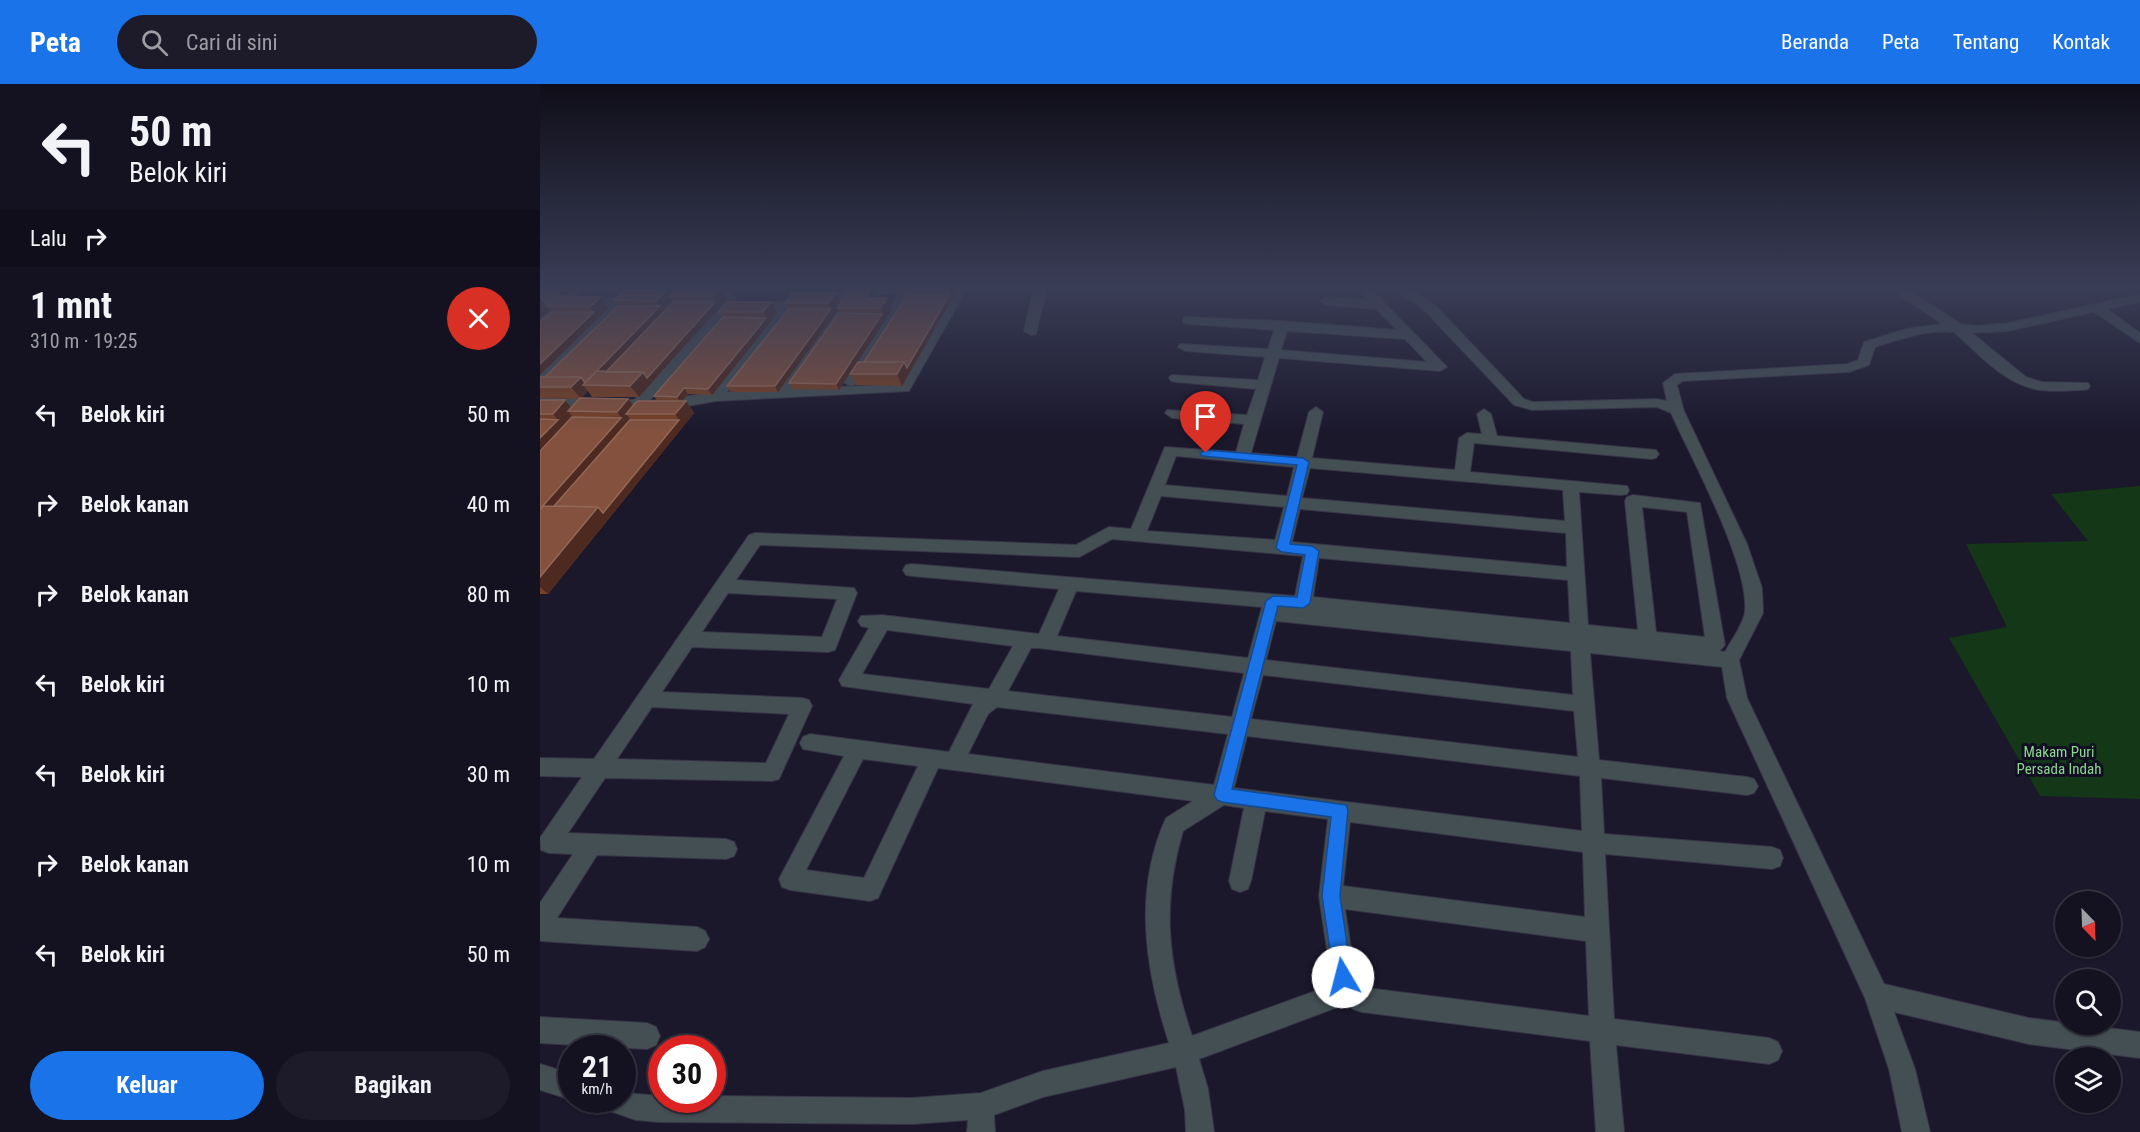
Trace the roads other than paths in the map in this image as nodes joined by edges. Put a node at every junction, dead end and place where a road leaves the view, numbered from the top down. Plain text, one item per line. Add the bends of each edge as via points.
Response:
1 (585, 334) edge
2 (704, 334) edge
3 (765, 334) edge
4 (824, 334) edge
5 (883, 334) edge
6 (935, 334) edge
7 (1279, 334) edge
8 (1394, 334) edge
9 (1455, 334) edge
10 (1909, 334) edge
11 (1965, 334) edge
12 (1408, 335) joint
13 (1185, 347) dead end
14 (1273, 355) junction
15 (540, 378) edge
16 (1176, 378) dead end
17 (1264, 385) junction
18 (597, 386) edge
19 (2083, 386) dead end
20 (844, 391) junction
21 (782, 394) junction
22 (716, 397) junction
23 (540, 402) edge
24 (585, 403) junction
25 (643, 405) junction
26 (1677, 411) junction
27 (1316, 412) dead end
28 (1172, 413) dead end
29 (1484, 414) dead end
30 (573, 420) edge
31 (1252, 420) junction
32 (633, 423) edge
33 (1573, 430) dead end
34 (1491, 440) junction
35 (1574, 448) junction
36 (1651, 454) dead end
37 (1242, 456) junction
38 (1303, 462) junction
39 (1462, 476) junction
40 (1570, 485) junction
41 (1155, 490) junction
42 (1621, 490) dead end
43 (1293, 504) junction
44 (1574, 528) junction
45 (1137, 536) junction
46 (1282, 548) junction
47 (1312, 551) junction
48 (912, 570) dead end
49 (1577, 574) junction
50 (1070, 585) junction
51 (723, 586) junction
52 (1303, 603) junction
53 (1271, 607) junction
54 (1580, 638) junction
55 (687, 639) junction
56 (1648, 639) junction
57 (1036, 641) junction
58 (1730, 660) junction
59 (1255, 665) junction
60 (994, 698) junction
61 (647, 699) junction
62 (1583, 704) junction
63 (1239, 728) junction
64 (810, 743) dead end
65 (858, 749) junction
66 (932, 758) junction
67 (955, 760) junction
68 (540, 767) edge
69 (1590, 769) junction
70 (599, 770) junction
71 (1747, 786) dead end
72 (1222, 795) junction
73 (1257, 799) junction
74 (1340, 810) junction
75 (1593, 843) junction
76 (592, 844) junction
77 (726, 849) dead end
78 (1772, 858) dead end
79 (1240, 880) dead end
80 (1331, 896) junction
81 (540, 924) edge
82 (540, 930) edge
83 (1599, 931) junction
84 (697, 939) dead end
85 (1876, 995) junction
86 (1329, 998) dead end
87 (540, 1030) edge
88 (1602, 1030) junction
89 (647, 1036) dead end
90 (2140, 1046) edge
91 (1770, 1051) dead end
92 (1184, 1052) junction
93 (540, 1077) edge
94 (558, 1083) edge
95 (636, 1107) edge
96 (981, 1119) edge
97 (1200, 1132) edge
98 (1610, 1132) edge
99 (1916, 1132) edge

1 - 15 street
2 - 25 street
3 - 22 street
4 - 21 street
5 - 20 street
6 - 20 street via 904,388
7 - 14 street
8 - 12 street
9 - 26 street via 1519,402 1532,406 1657,403
10 - 26 street via 1874,342 1866,348 1864,362 1849,368 1680,377 1670,383
11 - 19 street via 2006,370 2029,384
12 - 14 street via 1440,367
13 - 14 street
14 - 17 street
16 - 17 street
17 - 31 street
18 - 24 street
20 - 21 street
21 - 22 street
22 - 25 street
23 - 24 street
24 - 25 street
24 - 30 street
25 - 32 street
26 - 58 street via 1739,544 1753,588 1754,613
27 - 38 street
28 - 31 street
29 - 34 street
31 - 37 street
33 - 35 street
34 - 35 street
34 - 39 street via 1467,438
35 - 36 street
37 - 38 street
37 - 41 street via 1170,451
38 - 39 street
38 - 43 street
39 - 40 street
40 - 42 street
40 - 44 street
41 - 43 street
41 - 45 street
43 - 44 street
43 - 46 street
44 - 49 street
45 - 46 street
45 - 51 street via 1109,533 1079,551 755,539
46 - 47 street
47 - 49 street
47 - 52 street
48 - 50 street
49 - 54 street
50 - 53 street
50 - 57 street
51 - 55 street
51 - 55 street via 848,593 828,645
52 - 53 street
52 - 54 street
53 - 54 street
53 - 59 street
54 - 56 street
54 - 58 street
54 - 62 street
55 - 61 street
56 - 56 street via 1716,645 1694,507 1633,501
57 - 59 street
57 - 60 street
57 - 60 street via 874,622 849,680
58 - 85 street via 1743,715
59 - 62 street
59 - 63 street
60 - 63 street
60 - 67 street via 981,708
61 - 70 street
61 - 70 street via 802,706 772,772
62 - 69 street
63 - 69 street
63 - 72 street
64 - 65 street
65 - 66 street
65 - 66 street via 790,879 870,890
66 - 67 street
67 - 72 street
68 - 70 street
69 - 71 street
69 - 75 street
70 - 76 street via 549,843
72 - 73 street
72 - 92 street via 1174,825 1158,891 1161,969
73 - 74 street
73 - 79 street
74 - 75 street
74 - 80 street
75 - 78 street
75 - 83 street
76 - 77 street
76 - 81 street
80 - 83 street
80 - 88 street via 1343,977 1349,989 1362,1000
82 - 84 street
83 - 88 street
85 - 90 street via 2029,1031
85 - 99 street via 1902,1069
86 - 92 street
87 - 89 street
88 - 91 street
88 - 98 street
92 - 96 street via 1043,1084
92 - 97 street via 1194,1080
93 - 94 street
95 - 96 street via 912,1111

